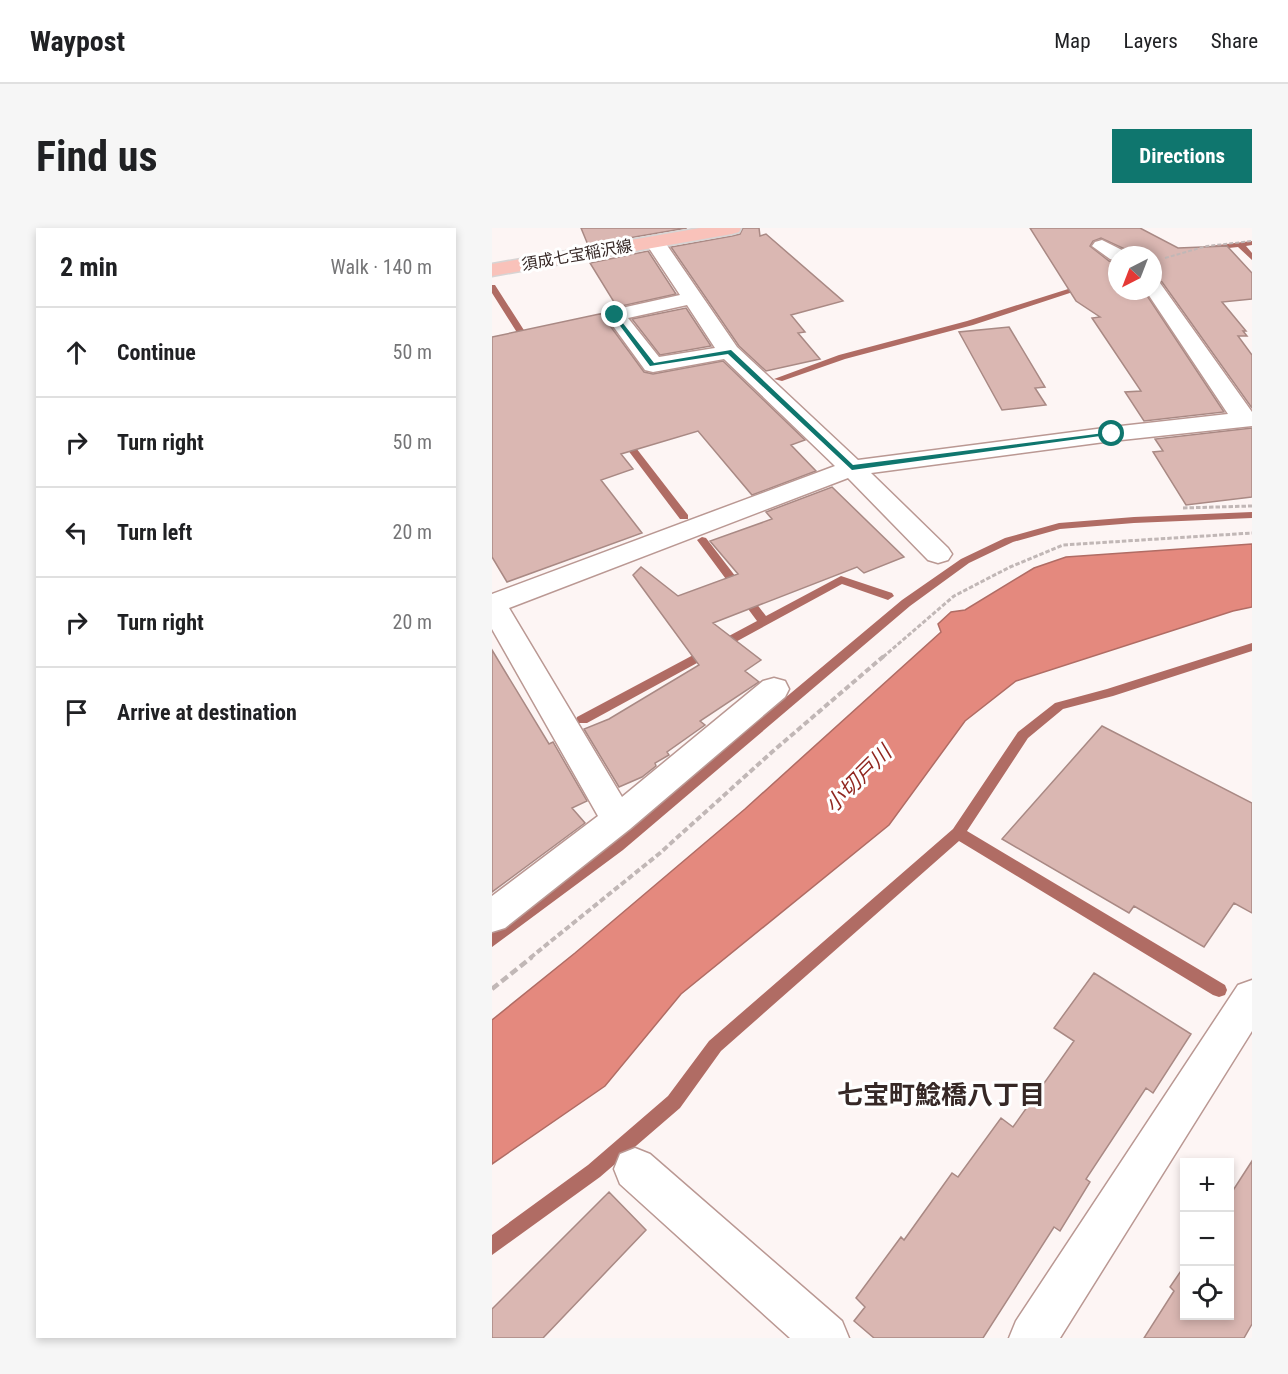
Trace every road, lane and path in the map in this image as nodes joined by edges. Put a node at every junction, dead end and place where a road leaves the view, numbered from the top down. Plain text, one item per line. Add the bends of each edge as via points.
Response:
1 (728, 228) edge
2 (732, 228) edge
3 (1252, 241) edge
4 (655, 242) junction
5 (1164, 258) dead end
6 (492, 270) edge
7 (693, 298) junction
8 (1162, 300) edge
9 (729, 352) junction
10 (1248, 419) edge
11 (852, 468) junction
12 (1252, 506) edge
13 (1183, 508) dead end
14 (1252, 533) edge
15 (939, 554) dead end
16 (492, 604) edge
17 (774, 689) dead end
18 (618, 820) junction
19 (492, 917) edge
20 (492, 989) edge
21 (1252, 998) edge
22 (635, 1169) dead end
23 (822, 1337) edge
24 (1034, 1338) edge

1 - 2 main road, 須成七宝稲沢線
1 - 4 main road, 須成七宝稲沢線
3 - 5 path via 1207,246
4 - 6 main road, 須成七宝稲沢線
4 - 7 street
7 - 9 street
7 - 9 street via 615,315 652,365
8 - 10 street
9 - 11 street
10 - 11 street
11 - 15 street
11 - 16 street
12 - 13 path
14 - 20 path via 1063,545 954,596 660,853
16 - 18 street
17 - 18 street
18 - 19 street
21 - 24 street
22 - 23 street

